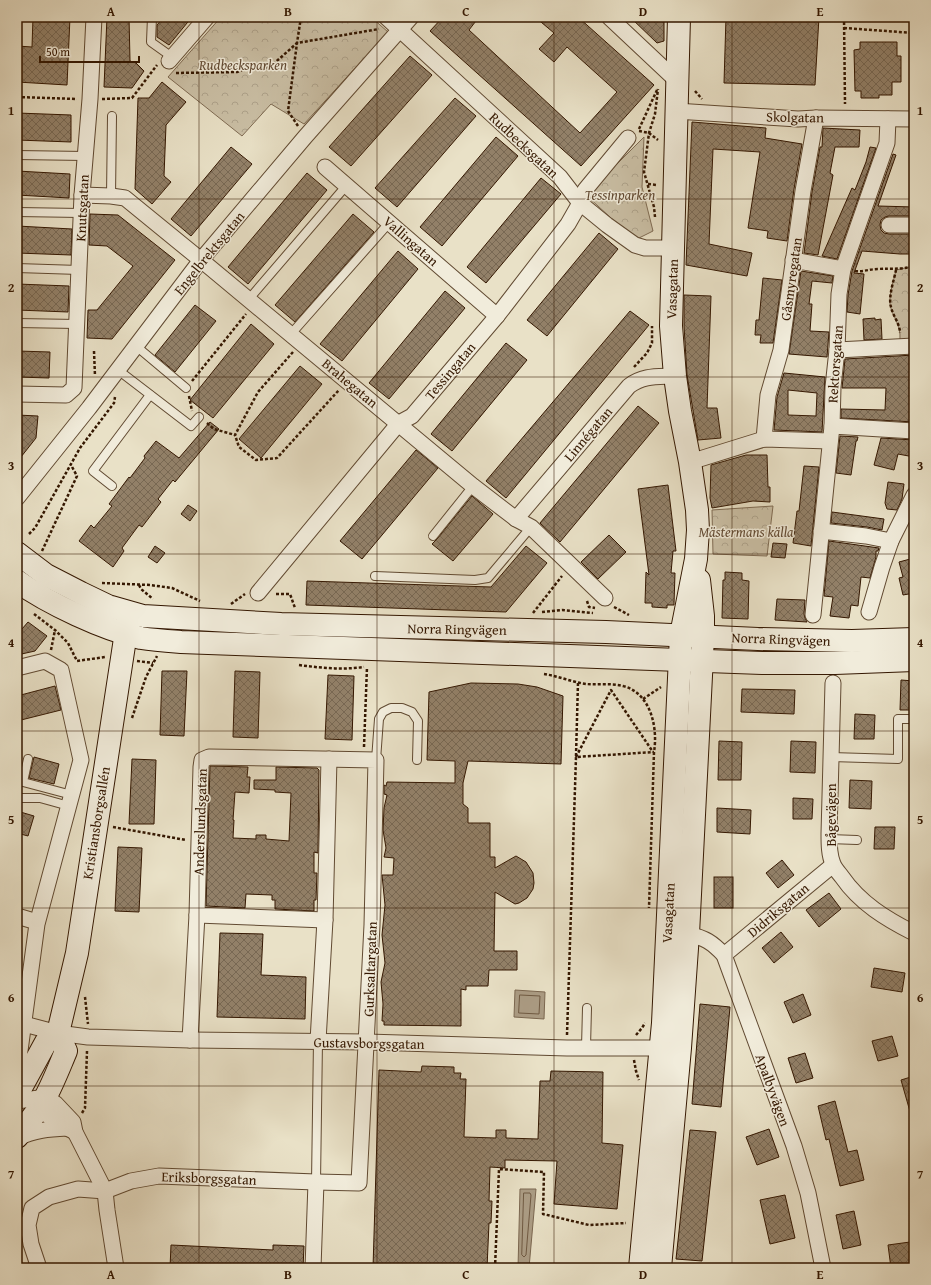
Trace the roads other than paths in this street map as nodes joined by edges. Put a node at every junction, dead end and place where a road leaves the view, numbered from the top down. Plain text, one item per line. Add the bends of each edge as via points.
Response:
1 (94, 17) edge
2 (152, 17) edge
3 (207, 17) edge
4 (386, 17) edge
5 (411, 17) edge
6 (609, 17) edge
7 (679, 17) edge
8 (400, 30) junction
9 (171, 59) joint
10 (676, 80) junction
11 (676, 111) junction
12 (112, 116) dead end
13 (816, 118) junction
14 (888, 119) junction
15 (914, 119) edge
16 (628, 138) dead end
17 (17, 155) edge
18 (85, 156) junction
19 (324, 167) dead end
20 (346, 186) junction
21 (82, 195) junction
22 (111, 196) junction
23 (580, 202) junction
24 (17, 212) edge
25 (81, 213) junction
26 (389, 223) junction
27 (889, 224) dead end
28 (914, 225) edge
29 (673, 248) junction
30 (201, 260) junction
31 (793, 260) junction
32 (17, 268) edge
33 (843, 268) junction
34 (79, 270) junction
35 (251, 302) junction
36 (497, 316) junction
37 (17, 323) edge
38 (77, 324) junction
39 (296, 338) junction
40 (136, 346) junction
41 (909, 347) edge
42 (837, 350) junction
43 (118, 370) junction
44 (675, 376) junction
45 (186, 388) road end
46 (17, 394) edge
47 (150, 395) junction
48 (199, 417) road end
49 (399, 424) junction
50 (832, 426) junction
51 (914, 431) edge
52 (764, 439) junction
53 (830, 441) junction
54 (690, 462) junction
55 (112, 486) dead end
56 (473, 486) junction
57 (914, 495) edge
58 (17, 498) edge
59 (516, 519) junction
60 (532, 526) junction
61 (821, 531) junction
62 (432, 536) dead end
63 (891, 541) junction
64 (17, 553) edge
65 (696, 559) junction
66 (375, 576) dead end
67 (17, 581) edge
68 (258, 593) road end
69 (605, 598) road end
70 (869, 612) dead end
71 (813, 615) dead end
72 (128, 622) junction
73 (681, 635) junction
74 (703, 636) junction
75 (914, 638) edge
76 (679, 659) junction
77 (914, 660) edge
78 (702, 661) junction
79 (17, 668) edge
80 (833, 683) dead end
81 (914, 721) edge
82 (831, 757) junction
83 (28, 759) dead end
84 (330, 760) junction
85 (369, 760) junction
86 (417, 760) dead end
87 (17, 798) edge
88 (70, 800) junction
89 (829, 839) junction
90 (858, 840) dead end
91 (833, 865) junction
92 (196, 915) junction
93 (17, 916) edge
94 (325, 920) junction
95 (37, 922) junction
96 (914, 933) edge
97 (688, 934) junction
98 (724, 955) junction
99 (587, 1008) dead end
100 (24, 1024) junction
101 (58, 1033) junction
102 (190, 1040) junction
103 (318, 1042) junction
104 (366, 1042) junction
105 (586, 1047) junction
106 (670, 1048) junction
107 (27, 1094) edge
108 (72, 1127) junction
109 (17, 1138) edge
110 (316, 1182) junction
111 (105, 1191) junction
112 (39, 1268) edge
113 (116, 1268) edge
114 (313, 1268) edge
115 (640, 1268) edge
116 (660, 1268) edge
117 (823, 1268) edge

1 - 18 street, Knutsgatan
2 - 9 lane via 150,42
3 - 9 street
4 - 8 street, Rudbecksgatan
5 - 8 street, Engelbrektsgatan
6 - 10 street
7 - 10 street, Vasagatan
8 - 23 street, Rudbecksgatan via 560,177
8 - 30 street, Engelbrektsgatan
10 - 11 street, Vasagatan
11 - 13 street, Skolgatan
11 - 29 street, Vasagatan
12 - 22 lane
13 - 14 street, Skolgatan
13 - 31 street, Gåsmyregatan
14 - 15 street, Skolgatan
14 - 33 street, Rektorsgatan via 887,143
16 - 23 street, Tessingatan via 585,190
17 - 18 lane
18 - 21 street, Knutsgatan
19 - 20 street, Vallingatan
20 - 26 street, Vallingatan
20 - 35 lane
21 - 22 street, Brahegatan
21 - 25 street, Knutsgatan
22 - 30 street, Brahegatan via 125,198
23 - 29 street, Rudbecksgatan via 635,245 645,248
23 - 36 street, Tessingatan via 568,224
24 - 25 lane
25 - 34 street, Knutsgatan
26 - 36 street, Vallingatan
26 - 39 lane
27 - 28 street
29 - 44 street, Vasagatan via 670,326
30 - 35 street, Brahegatan
30 - 40 street, Engelbrektsgatan
31 - 33 street
31 - 52 street, Gåsmyregatan via 781,350 768,395
32 - 34 lane
33 - 42 street, Rektorsgatan via 839,294
34 - 38 street, Knutsgatan
35 - 39 street, Brahegatan
36 - 49 street, Tessingatan via 412,416
37 - 38 lane
38 - 46 street, Knutsgatan via 74,388 66,395
39 - 49 street, Brahegatan
40 - 43 street, Engelbrektsgatan
40 - 45 lane
41 - 42 street
42 - 50 street, Rektorsgatan
43 - 47 lane
43 - 58 street, Engelbrektsgatan
44 - 54 street, Vasagatan
44 - 59 street, Linnégatan via 647,377 629,386
47 - 48 lane via 191,426
47 - 55 lane via 93,471
49 - 56 street, Brahegatan
49 - 68 street, Tessingatan
50 - 51 street
50 - 53 street, Rektorsgatan
52 - 53 street
52 - 54 street
53 - 61 street, Rektorsgatan
54 - 65 street, Vasagatan via 697,510
56 - 59 street, Brahegatan
56 - 62 lane
57 - 63 street
59 - 60 street, Brahegatan
60 - 66 lane via 488,578 475,580
60 - 69 street, Brahegatan
61 - 63 street
61 - 71 street, Rektorsgatan
63 - 70 street
64 - 72 street, Norra Ringvägen via 46,574 108,606
65 - 73 street, Vasagatan
65 - 74 street, Vasagatan
67 - 72 street, Norra Ringvägen via 61,607 99,624
72 - 73 street, Norra Ringvägen via 143,616 280,624
72 - 76 street, Norra Ringvägen via 142,638 181,642
72 - 101 street, Kristiansborgsallén via 77,953
73 - 74 street, Norra Ringvägen
73 - 76 street, Vasagatan
74 - 75 street, Norra Ringvägen via 852,641
74 - 78 street, Vasagatan
76 - 78 street, Norra Ringvägen
76 - 106 street, Vasagatan via 663,1023
77 - 78 street, Norra Ringvägen via 835,663
78 - 97 street, Vasagatan
79 - 88 street, Kristiansborgsallén via 45,661 61,670 81,760
80 - 82 street, Bågevägen
81 - 82 lane via 898,719 898,759
82 - 89 street, Bågevägen
83 - 88 lane via 23,782
84 - 85 street, Anderslundsgatan
84 - 92 street, Anderslundsgatan via 209,757 202,760
84 - 94 street
85 - 86 lane via 383,712 390,708 402,708 412,712 418,721
85 - 104 street, Gurksaltargatan via 374,859
87 - 88 lane
88 - 95 street, Kristiansborgsallén
89 - 90 lane
89 - 91 street, Bågevägen
91 - 96 street, Bågevägen via 858,896 884,917
91 - 98 street, Didriksgatan
92 - 94 street
92 - 102 street, Anderslundsgatan
93 - 95 street
94 - 103 street
95 - 100 street, Kristiansborgsallén
97 - 98 street, Apalbyvägen via 714,944
97 - 106 street, Vasagatan
98 - 117 street, Apalbyvägen via 794,1146 808,1193
99 - 105 lane
100 - 101 street
100 - 107 street, Kristiansborgsallén
101 - 102 street, Gustavsborgsgatan via 88,1031
101 - 107 street, Kristiansborgsallén via 46,1042
102 - 103 street, Gustavsborgsgatan
103 - 104 street, Gustavsborgsgatan
103 - 110 lane
104 - 105 street, Gustavsborgsgatan
104 - 110 street, Gurksaltargatan via 359,1183
105 - 106 street, Gustavsborgsgatan
106 - 115 street, Vasagatan
106 - 116 street, Vasagatan
107 - 108 street
107 - 109 street, Kristiansborgsallén
108 - 109 street via 40,1130
108 - 111 street
110 - 111 street, Eriksborgsgatan via 159,1176 132,1181
110 - 114 street
111 - 112 street via 78,1189 49,1197 32,1208 28,1225
111 - 113 street

